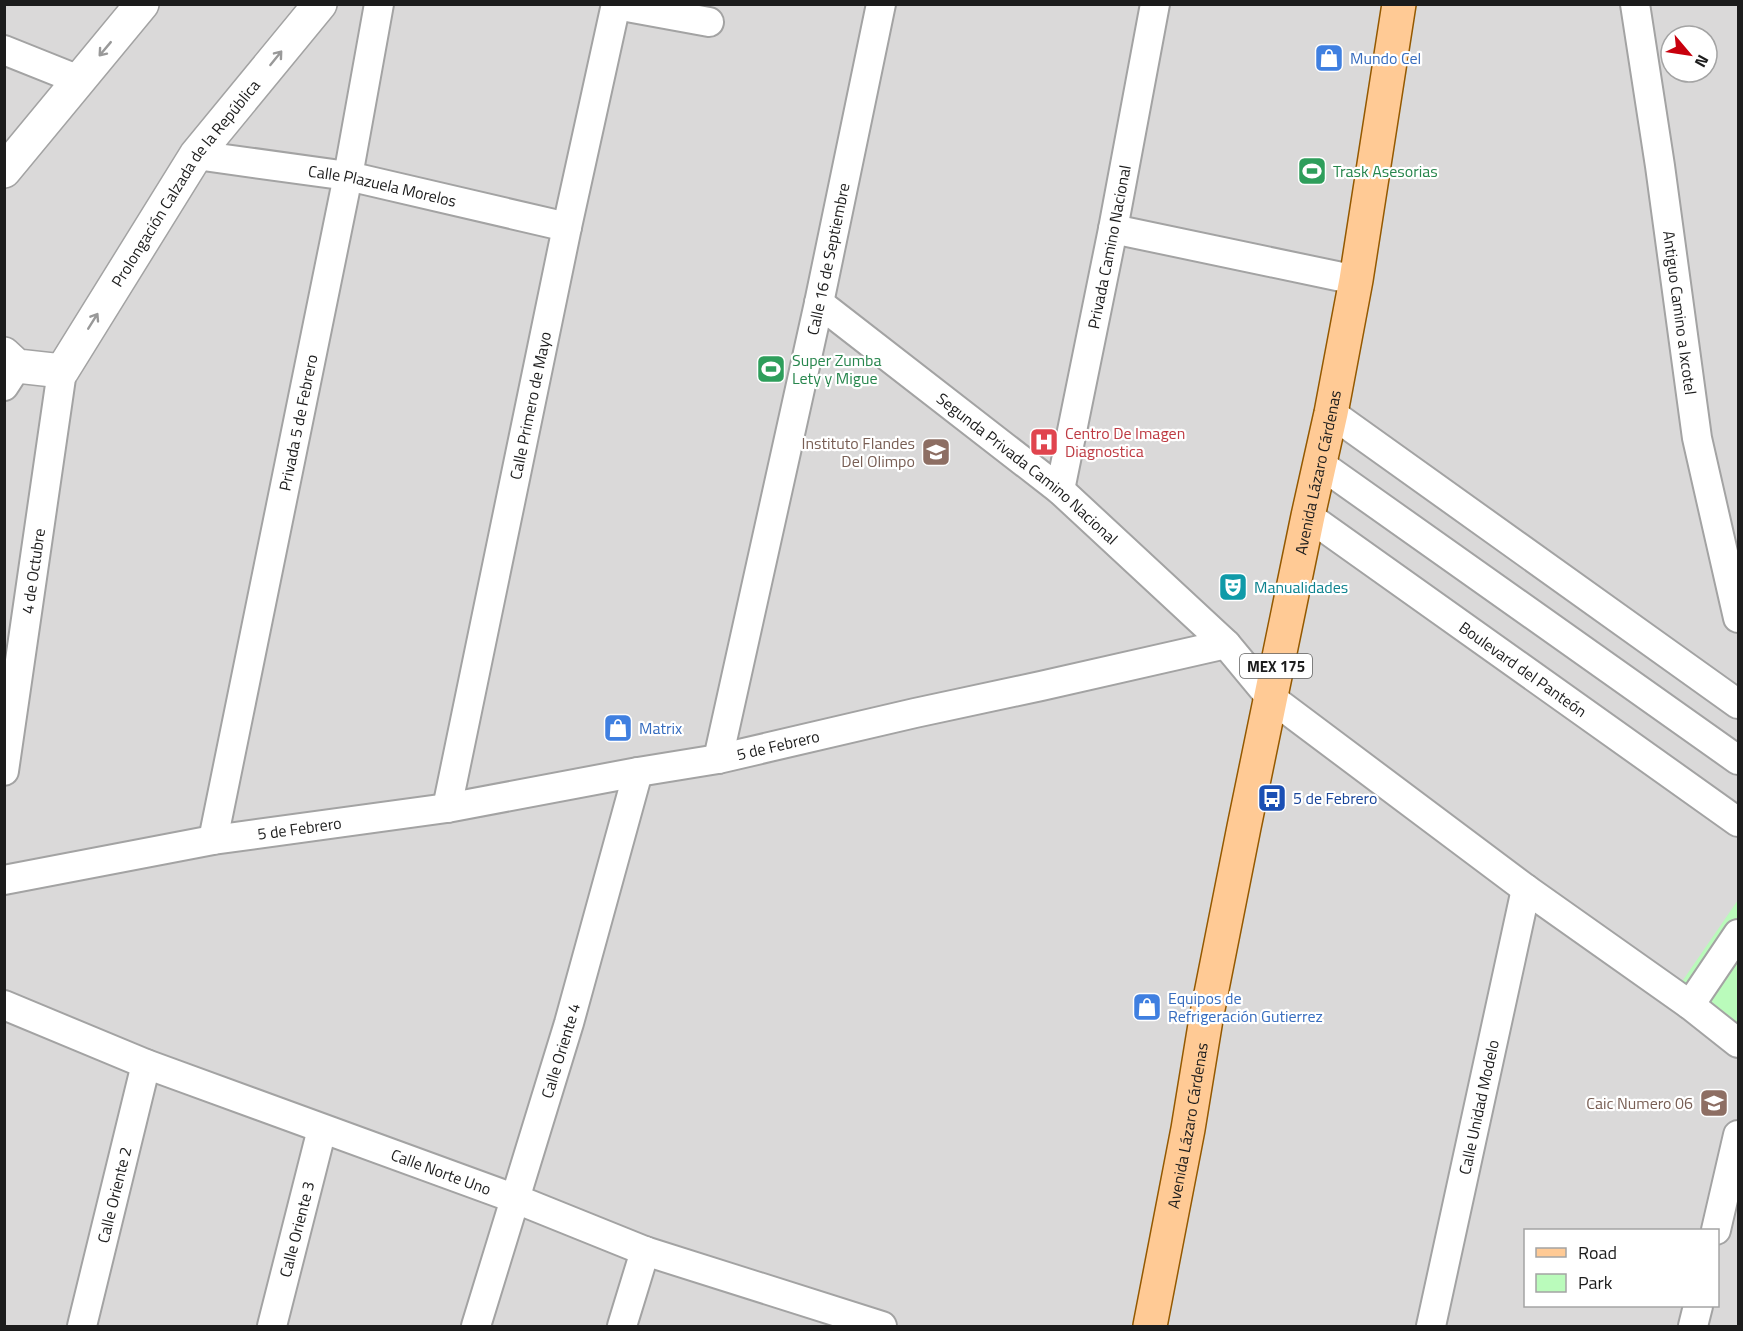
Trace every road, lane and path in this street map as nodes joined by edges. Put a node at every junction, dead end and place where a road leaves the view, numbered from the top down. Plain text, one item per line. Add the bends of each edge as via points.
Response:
1 (142, 4) edge
2 (320, 4) edge
3 (379, 4) edge
4 (881, 4) edge
5 (1155, 4) edge
6 (1399, 4) edge
7 (1635, 4) edge
8 (616, 5) edge
9 (709, 22) dead end
10 (4, 50) edge
11 (79, 80) junction
12 (196, 155) junction
13 (4, 171) edge
14 (348, 176) junction
15 (567, 227) junction
16 (1113, 229) junction
17 (1356, 280) junction
18 (819, 303) junction
19 (9, 369) edge
20 (62, 371) junction
21 (1331, 413) junction
22 (1320, 464) junction
23 (1060, 490) junction
24 (1308, 516) junction
25 (1738, 618) edge
26 (1226, 644) junction
27 (1270, 697) junction
28 (1738, 704) edge
29 (718, 759) junction
30 (1738, 760) edge
31 (4, 771) edge
32 (638, 772) junction
33 (447, 808) junction
34 (1738, 822) edge
35 (213, 840) junction
36 (4, 880) edge
37 (1526, 889) junction
38 (1738, 934) edge
39 (4, 1005) edge
40 (1690, 1005) junction
41 (1738, 1043) edge
42 (146, 1064) junction
43 (322, 1129) junction
44 (1738, 1135) edge
45 (516, 1199) junction
46 (1716, 1229) edge
47 (645, 1251) junction
48 (1698, 1307) edge
49 (865, 1324) edge
50 (82, 1326) edge
51 (272, 1326) edge
52 (476, 1326) edge
53 (622, 1326) edge
54 (1150, 1326) edge
55 (1431, 1326) edge
56 (1693, 1326) edge

1 -> 11 street
12 -> 2 street, Prolongación Calzada de la República
3 - 14 street, Privada 5 de Febrero
4 - 18 street, Calle 16 de Septiembre
5 - 16 street, Privada Camino Nacional
6 - 17 main road, Avenida Lázaro Cárdenas / MEX 175
7 - 25 street, Antiguo Camino a Ixcotel via 1697,438
8 - 9 street
8 - 15 street, Calle Primero de Mayo
10 - 11 street
11 - 13 street
12 - 14 street, Calle Plazuela Morelos
20 -> 12 street, Prolongación Calzada de la República
14 - 15 street, Calle Plazuela Morelos
14 - 35 street, Privada 5 de Febrero
15 - 33 street, Calle Primero de Mayo
16 - 17 street
16 - 23 street, Privada Camino Nacional
17 - 21 main road, Avenida Lázaro Cárdenas / MEX 175
18 - 23 street, Segunda Privada Camino Nacional
18 - 29 street, Calle 16 de Septiembre
19 - 20 street
20 - 31 street, 4 de Octubre
21 - 22 main road, Avenida Lázaro Cárdenas / MEX 175
21 - 28 street
22 - 24 main road, Avenida Lázaro Cárdenas / MEX 175
22 - 30 street
23 - 26 street, Segunda Privada Camino Nacional
24 - 27 main road, Avenida Lázaro Cárdenas / MEX 175
24 - 34 street, Boulevard del Panteón
26 - 27 street
26 - 29 street, 5 de Febrero
27 - 37 street
27 - 54 main road, Avenida Lázaro Cárdenas / MEX 175
29 - 32 street, 5 de Febrero
32 - 33 street, 5 de Febrero
32 - 45 street, Calle Oriente 4
33 - 35 street, 5 de Febrero
35 - 36 street, 5 de Febrero
37 - 40 street
37 - 55 street, Calle Unidad Modelo
38 - 40 street
39 - 42 street, Calle Norte Uno
40 - 41 street
42 - 43 street, Calle Norte Uno
42 - 50 street, Calle Oriente 2
43 - 45 street, Calle Norte Uno
43 - 51 street, Calle Oriente 3
44 - 46 street
45 - 47 street, Calle Norte Uno
45 - 52 street, Calle Oriente 4
47 - 49 street, Calle Norte Uno
47 - 53 street
48 - 56 street

